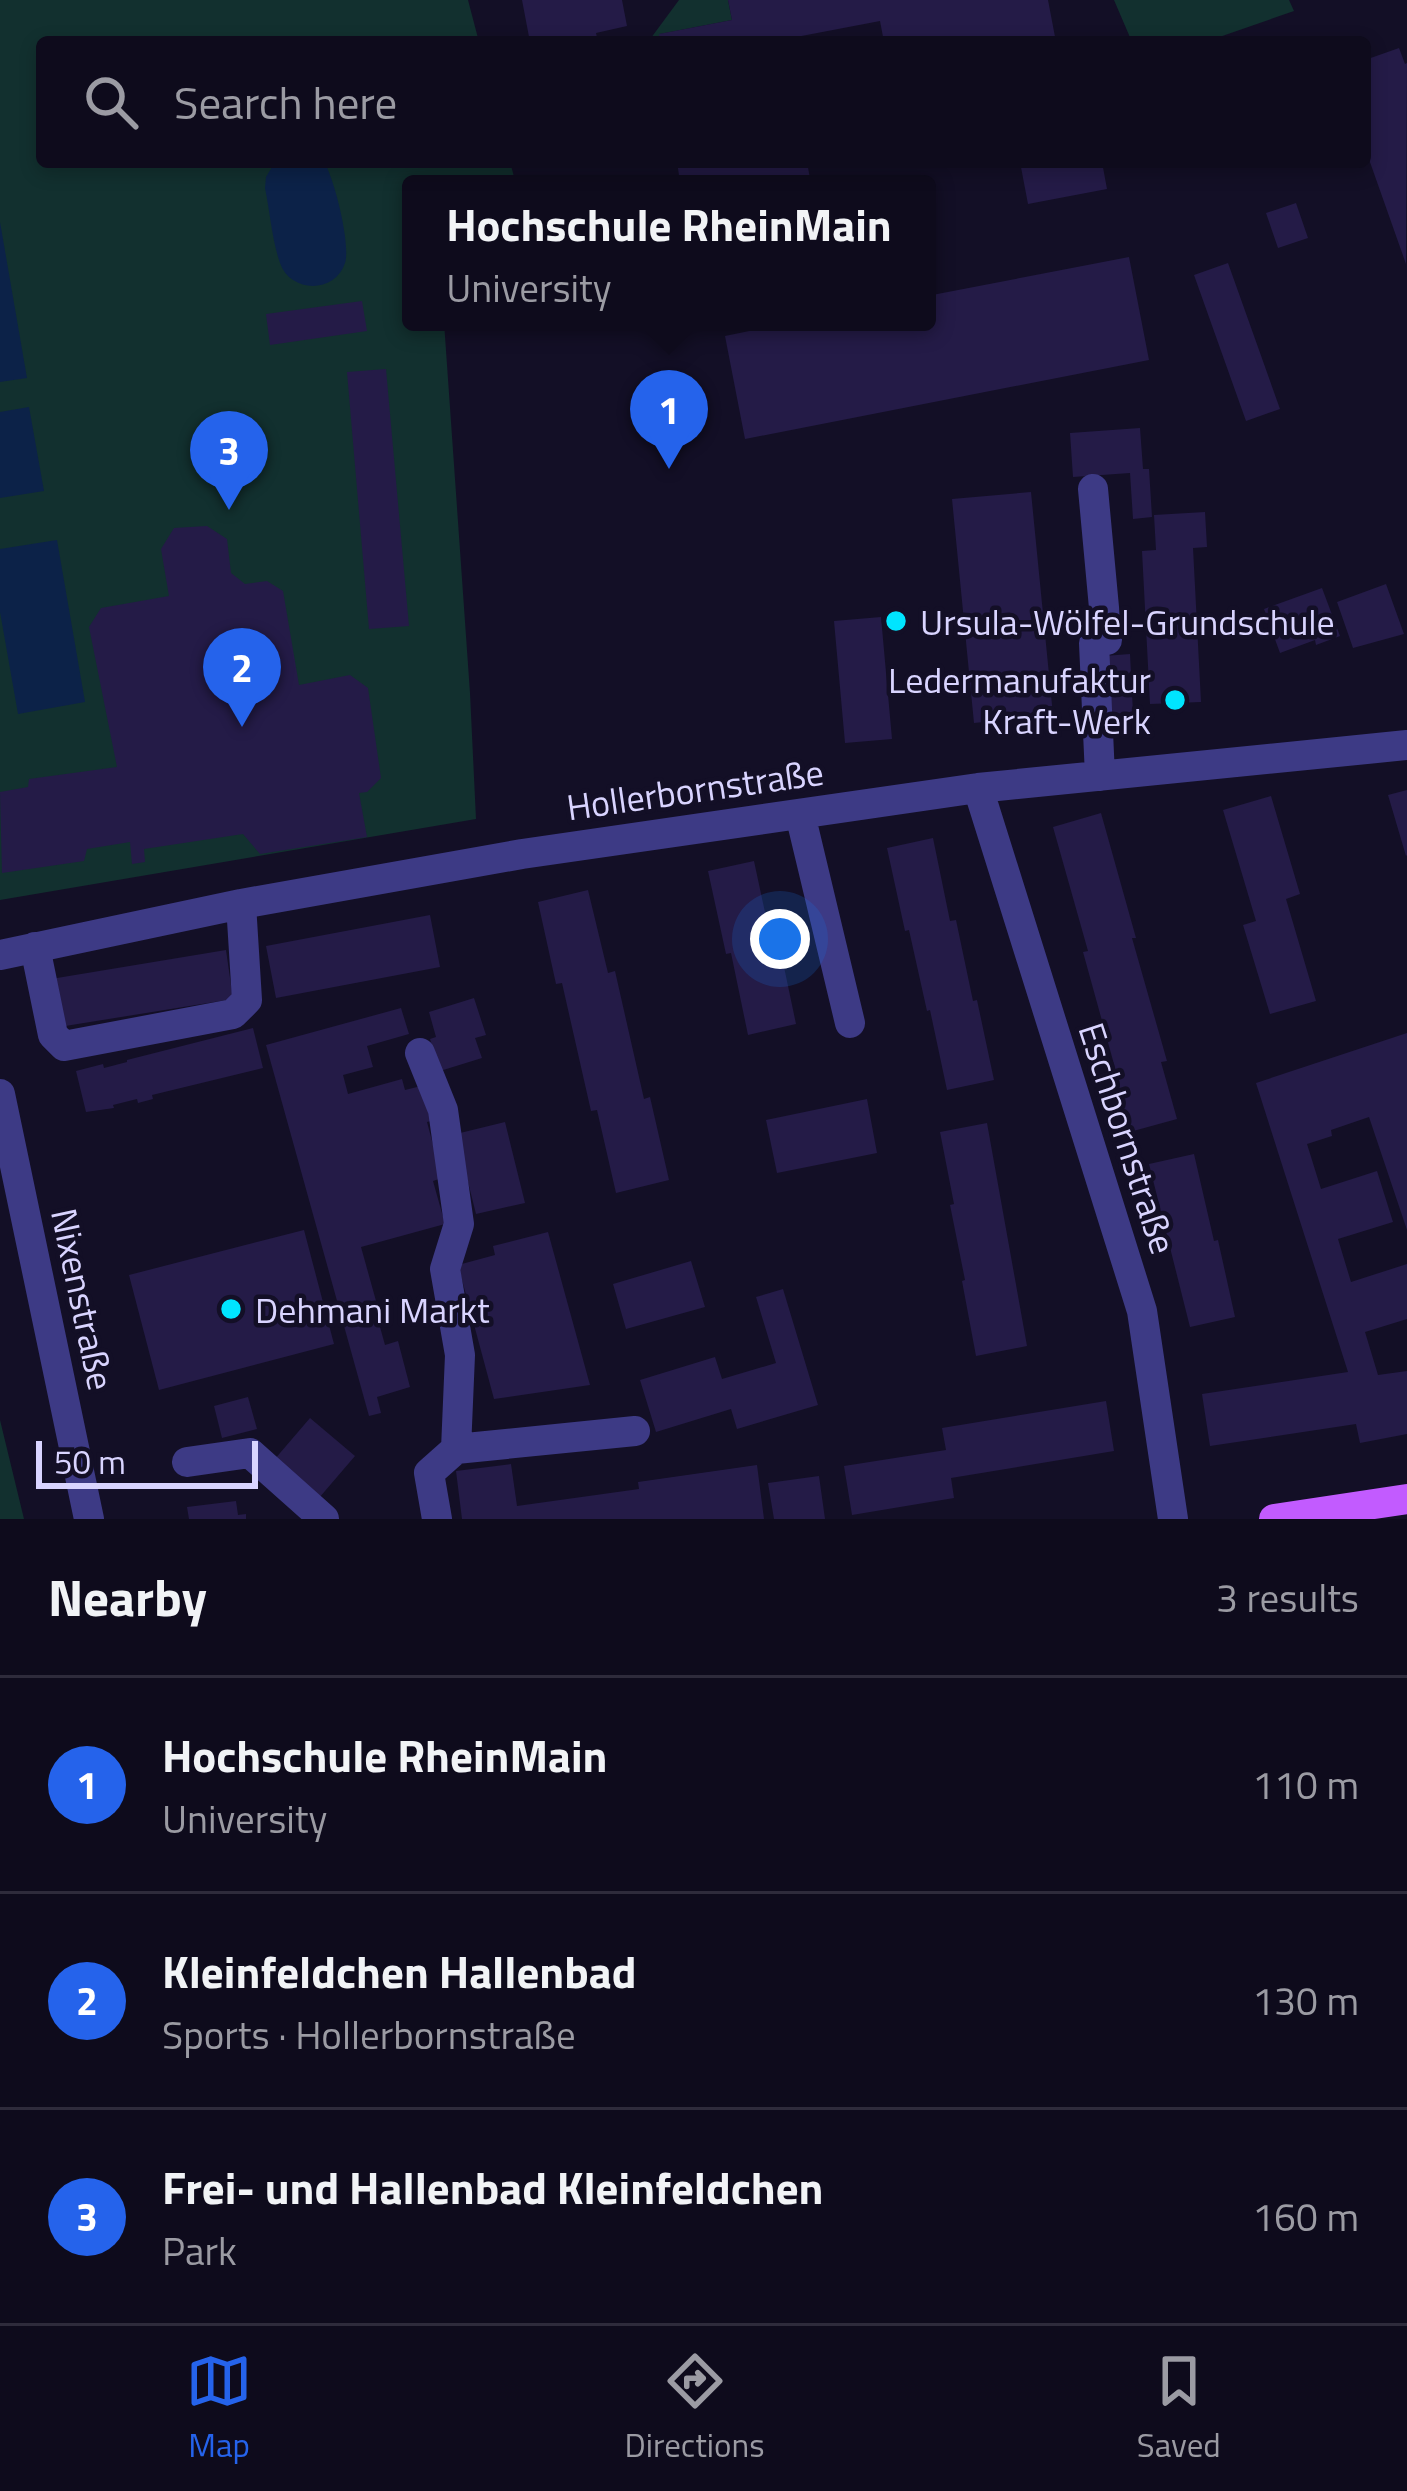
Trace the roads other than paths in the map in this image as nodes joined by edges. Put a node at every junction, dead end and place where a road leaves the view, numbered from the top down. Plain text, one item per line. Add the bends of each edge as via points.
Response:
1 (1093, 489) dead end
2 (1407, 746) edge
3 (1100, 776) junction
4 (978, 788) junction
5 (800, 814) junction
6 (242, 904) junction
7 (35, 947) junction
8 (0, 955) edge
9 (850, 1023) dead end
10 (420, 1053) dead end
11 (0, 1094) edge
12 (635, 1431) dead end
13 (456, 1449) junction
14 (187, 1462) dead end
15 (1407, 1499) edge
16 (1336, 1514) edge
17 (89, 1519) edge
18 (324, 1519) edge
19 (437, 1519) edge
20 (1173, 1519) edge
21 (1274, 1519) edge

1 - 3 street via 1106,640 1094,643
2 - 3 street, Hollerbornstraße
3 - 4 street, Hollerbornstraße
4 - 5 street, Hollerbornstraße
4 - 20 street, Eschbornstraße via 1142,1311
5 - 6 street, Hollerbornstraße
5 - 9 street
6 - 7 street, Hollerbornstraße
6 - 7 street via 248,1000 233,1014 64,1046 53,1035
7 - 8 street, Hollerbornstraße
10 - 13 street via 443,1110 459,1224 445,1269 460,1355
11 - 17 street, Nixenstraße
12 - 13 street
13 - 19 street via 429,1473
14 - 18 street via 250,1453
15 - 16 main road
16 - 21 main road

